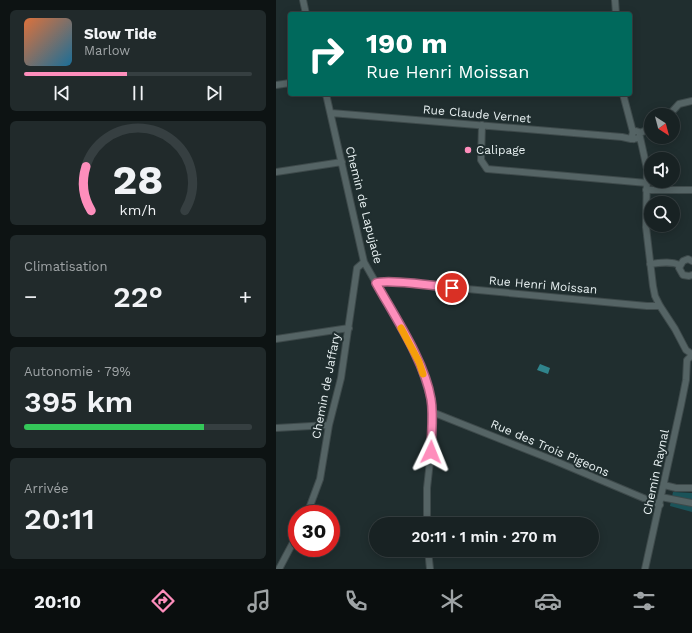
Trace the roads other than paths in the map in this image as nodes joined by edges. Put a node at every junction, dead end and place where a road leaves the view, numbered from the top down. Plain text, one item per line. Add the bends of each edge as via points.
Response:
1 (303, 0) edge
2 (615, 0) edge
3 (306, 12) edge
4 (616, 12) edge
5 (288, 83) edge
6 (276, 85) edge
7 (326, 96) edge
8 (623, 96) edge
9 (692, 101) edge
10 (675, 108) edge
11 (330, 113) junction
12 (482, 125) junction
13 (644, 131) edge
14 (636, 135) junction
15 (644, 156) edge
16 (342, 162) junction
17 (276, 172) edge
18 (644, 183) edge
19 (646, 190) joint
20 (692, 190) edge
21 (692, 261) edge
22 (364, 262) junction
23 (650, 264) junction
24 (680, 265) junction
25 (692, 275) edge
26 (376, 283) junction
27 (660, 306) junction
28 (349, 328) junction
29 (276, 339) edge
30 (682, 344) junction
31 (692, 355) edge
32 (690, 366) edge
33 (432, 412) junction
34 (329, 425) junction
35 (276, 428) edge
36 (664, 486) junction
37 (692, 488) edge
38 (661, 497) junction
39 (692, 503) edge
40 (310, 505) edge
41 (660, 505) junction
42 (427, 517) edge
43 (288, 552) edge
44 (429, 557) edge
45 (279, 569) edge
46 (430, 569) edge
47 (645, 569) edge

1 - 3 street
2 - 4 street
5 - 6 street
7 - 11 street, Chemin de Lapujade
8 - 14 street, Chemin Raynal
9 - 10 street via 679,104
11 - 12 street, Rue Claude Vernet
11 - 16 street, Chemin de Lapujade
12 - 14 street, Rue Claude Vernet via 622,137
12 - 18 street via 481,160 487,169
13 - 14 street, Rue Claude Vernet
14 - 15 street, Chemin Raynal
16 - 17 street
16 - 22 street, Chemin de Lapujade
19 - 20 street
19 - 23 street, Chemin Raynal
21 - 24 street via 685,260
22 - 26 street, Chemin de Lapujade
22 - 28 street, Chemin de Jaffary via 357,268
23 - 24 street via 661,262
23 - 27 street, Chemin Raynal via 654,291
24 - 25 street via 683,275
26 - 27 street, Rue Henri Moissan via 392,282
26 - 33 street, Chemin de Lapujade via 419,362 430,393
27 - 30 street, Chemin Raynal
28 - 29 street
28 - 34 street, Chemin de Jaffary via 341,378
30 - 31 street, Chemin Raynal
30 - 32 street, Chemin Raynal
31 - 32 street via 688,358
32 - 36 street, Chemin Raynal via 685,374 686,380
33 - 41 street, Rue des Trois Pigeons
33 - 42 street, Chemin de Lapujade
34 - 35 street
34 - 40 street, Chemin de Jaffary via 320,480
36 - 37 street
36 - 38 street, Chemin Raynal
38 - 39 street
38 - 41 street, Chemin Raynal
41 - 47 street, Chemin Raynal
43 - 45 street
44 - 46 street

